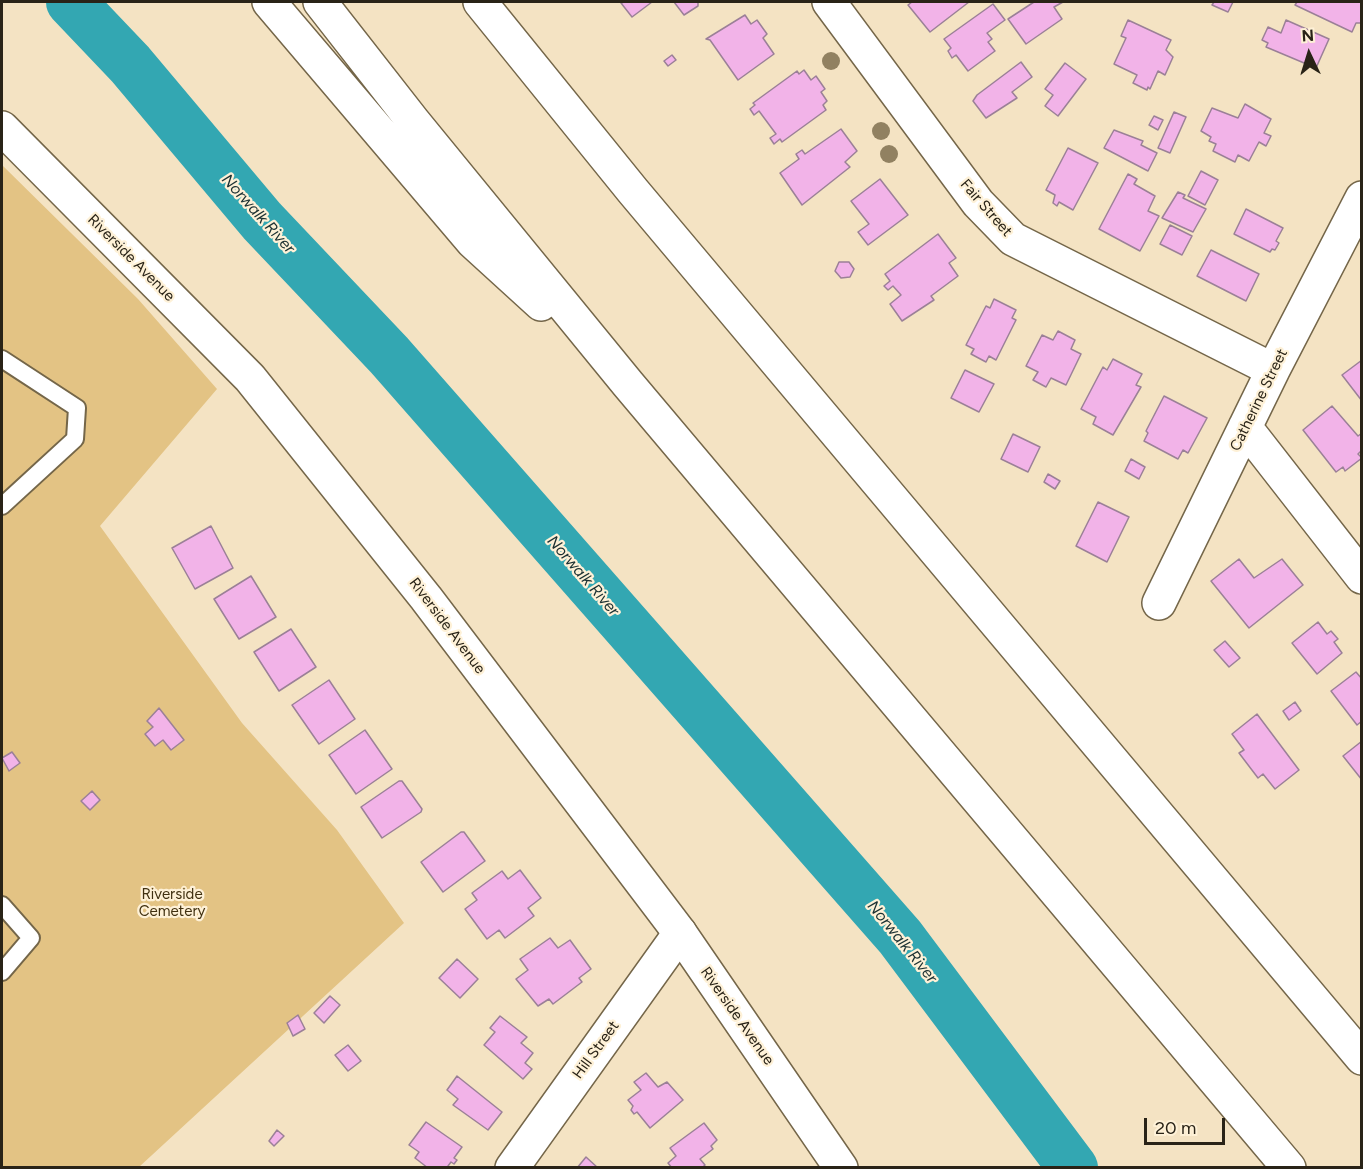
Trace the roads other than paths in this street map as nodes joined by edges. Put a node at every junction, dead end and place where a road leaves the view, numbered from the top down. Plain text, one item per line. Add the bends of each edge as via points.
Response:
1 (269, 2) edge
2 (320, 2) edge
3 (480, 2) edge
4 (829, 2) edge
5 (2, 128) edge
6 (1362, 198) edge
7 (2, 359) edge
8 (1273, 370) junction
9 (628, 384) junction
10 (1245, 427) junction
11 (2, 506) edge
12 (1362, 577) edge
13 (1159, 603) dead end
14 (2, 905) edge
15 (680, 933) junction
16 (2, 972) edge
17 (1362, 1058) edge
18 (512, 1167) edge
19 (841, 1167) edge
20 (1289, 1167) edge

1 - 9 main road via 473,242
2 - 9 main road
3 - 17 main road via 648,209
4 - 8 main road, Fair Street via 978,203 1013,239
5 - 15 main road, Riverside Avenue via 250,378 426,598
6 - 8 main road, Catherine Street
7 - 11 lane via 77,408 75,439
8 - 10 main road, Catherine Street
9 - 20 main road
10 - 12 main road
10 - 13 main road, Catherine Street
14 - 16 lane via 32,938
15 - 18 main road, Hill Street
15 - 19 main road, Riverside Avenue

